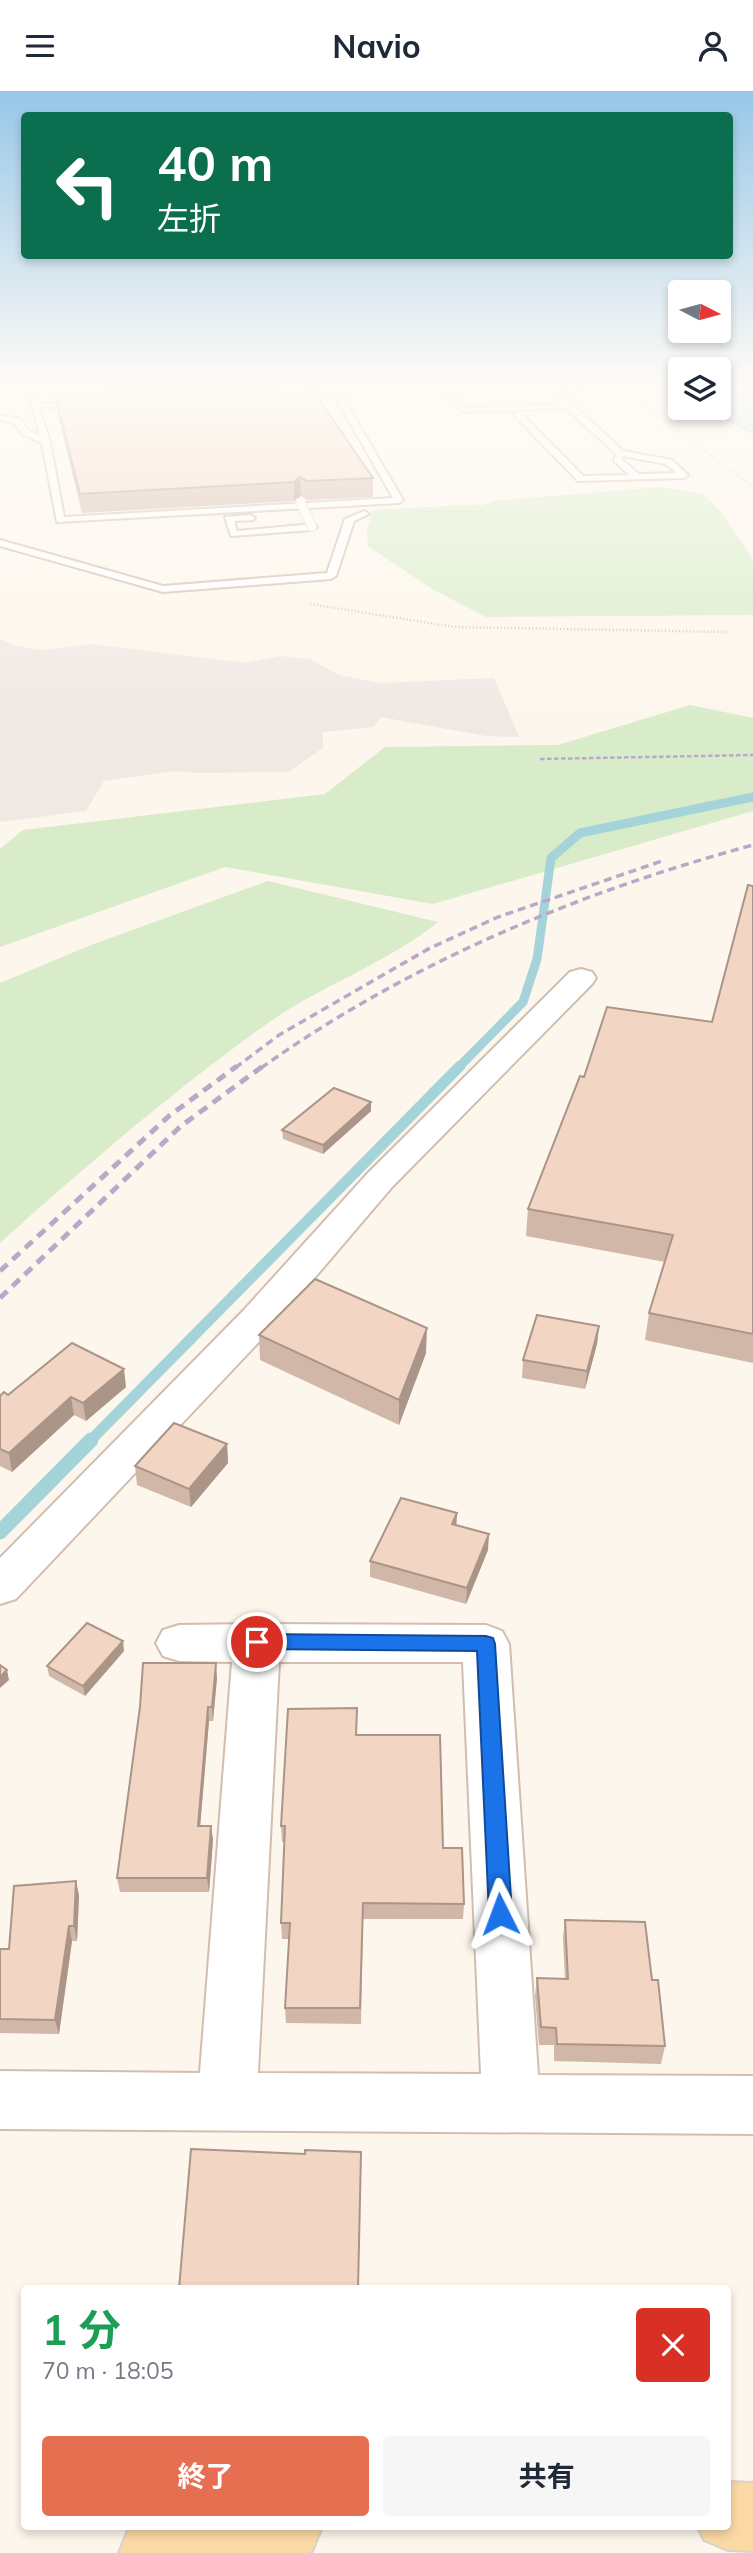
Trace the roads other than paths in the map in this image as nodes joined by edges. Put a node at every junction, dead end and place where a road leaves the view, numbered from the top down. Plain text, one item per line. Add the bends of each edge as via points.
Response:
1 (56, 497) edge
2 (396, 497) edge
3 (301, 503) edge
4 (364, 514) road end
5 (351, 519) junction
6 (0, 543) edge
7 (581, 978) dead end
8 (0, 1587) edge
9 (257, 1642) junction
10 (179, 1643) dead end
11 (0, 2100) edge
12 (227, 2101) junction
13 (511, 2102) junction
14 (753, 2105) edge
15 (731, 2517) edge
16 (753, 2517) edge
17 (273, 2530) edge
18 (154, 2553) edge

1 - 2 lane via 60,520 398,500
3 - 5 lane, bridge via 312,527 234,534 228,519 347,511
4 - 5 lane
5 - 6 lane via 331,576 163,589
7 - 8 street via 380,1179 257,1320
9 - 10 street
9 - 12 street
9 - 13 street via 486,1644
11 - 12 street
12 - 13 street
13 - 14 street
15 - 16 main road
17 - 18 main road

